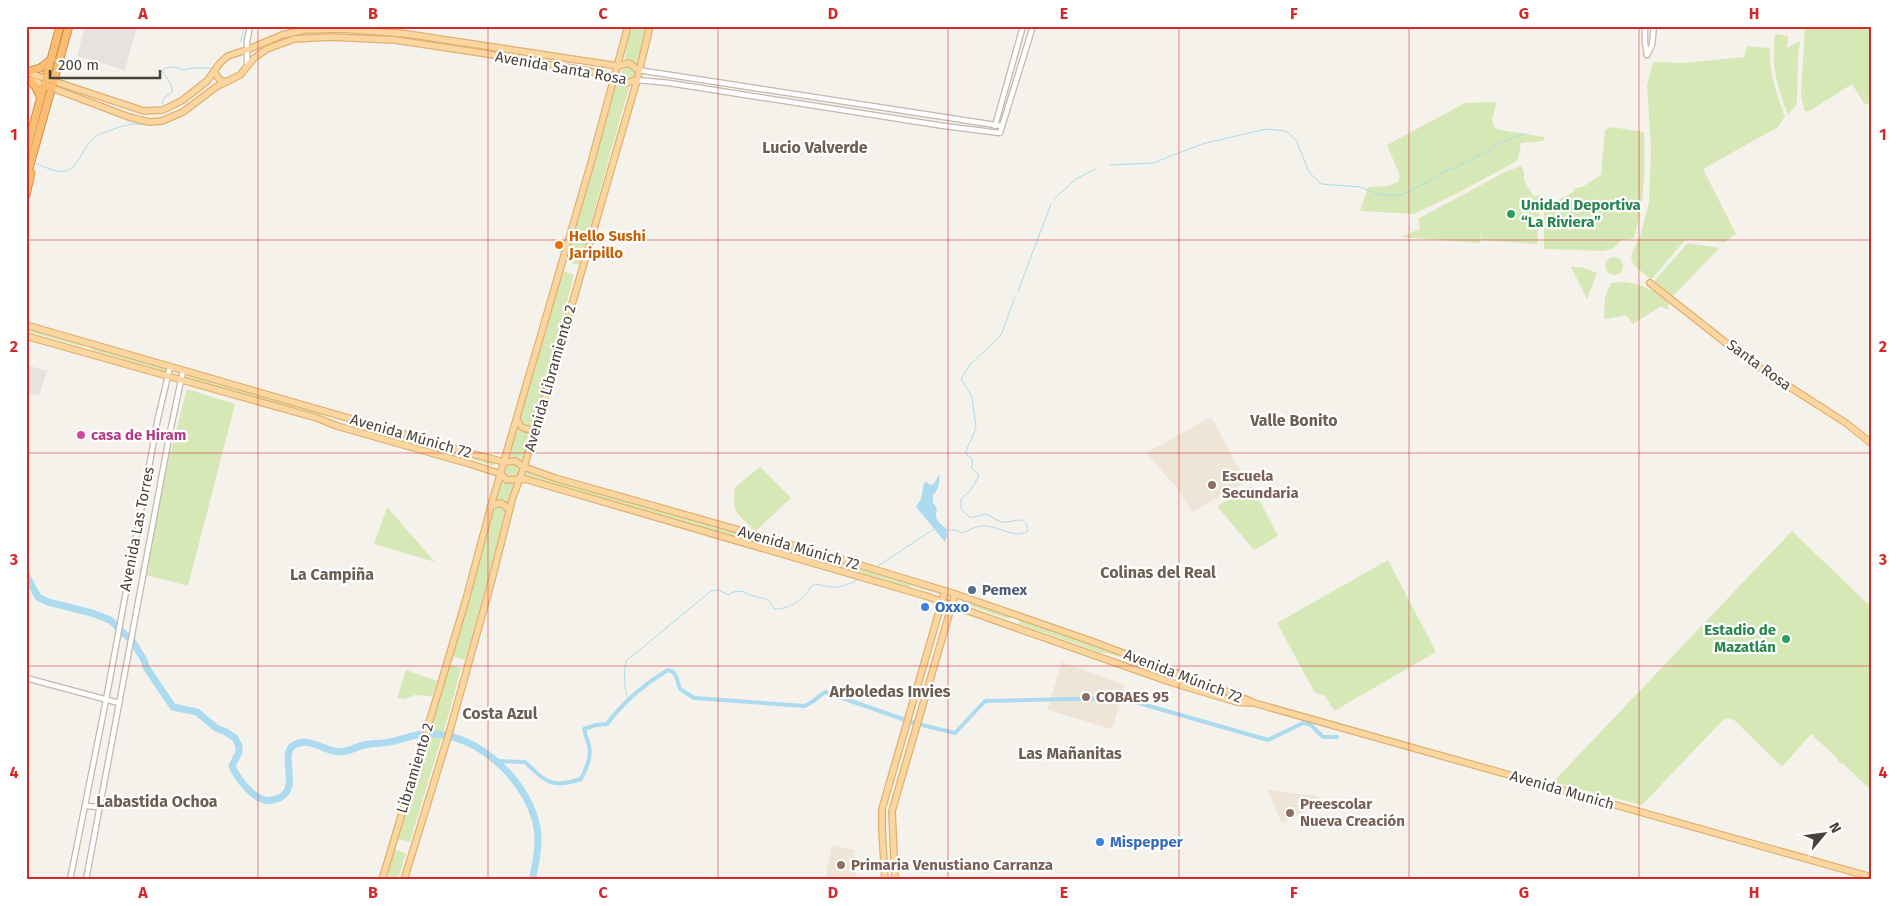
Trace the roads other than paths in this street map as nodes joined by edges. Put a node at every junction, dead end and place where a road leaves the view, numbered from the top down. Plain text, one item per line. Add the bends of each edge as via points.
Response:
1 (60, 26) edge
2 (69, 26) edge
3 (250, 26) edge
4 (628, 26) edge
5 (650, 26) edge
6 (1023, 26) edge
7 (1033, 26) edge
8 (1645, 26) edge
9 (1654, 26) edge
10 (382, 29) edge
11 (246, 50) junction
12 (52, 59) junction
13 (247, 66) junction
14 (618, 66) junction
15 (638, 70) junction
16 (214, 72) junction
17 (27, 76) edge
18 (615, 77) junction
19 (637, 80) junction
20 (226, 82) junction
21 (49, 84) junction
22 (41, 98) junction
23 (995, 125) junction
24 (1002, 126) junction
25 (994, 133) junction
26 (26, 152) edge
27 (30, 165) junction
28 (26, 179) edge
29 (26, 195) edge
30 (1650, 283) dead end
31 (26, 325) edge
32 (26, 336) edge
33 (170, 367) junction
34 (183, 372) junction
35 (167, 376) junction
36 (181, 380) junction
37 (517, 420) junction
38 (535, 428) junction
39 (1871, 443) edge
40 (504, 462) junction
41 (524, 467) junction
42 (501, 474) junction
43 (520, 479) junction
44 (492, 506) junction
45 (509, 509) junction
46 (858, 565) junction
47 (844, 572) junction
48 (859, 576) junction
49 (945, 591) junction
50 (955, 594) junction
51 (942, 601) junction
52 (953, 605) junction
53 (449, 656) joint
54 (1169, 671) junction
55 (26, 678) edge
56 (1170, 682) junction
57 (106, 700) junction
58 (119, 703) junction
59 (1254, 703) junction
60 (450, 730) joint
61 (85, 806) junction
62 (99, 807) junction
63 (1871, 877) edge
64 (70, 880) edge
65 (86, 880) edge
66 (382, 880) edge
67 (404, 880) edge
68 (885, 880) edge
69 (894, 880) edge

1 - 12 highway
2 - 21 highway
3 - 11 street
4 - 14 main road, Avenida Libramiento 2
5 - 15 main road, Avenida Libramiento 2
6 - 23 street
7 - 24 street
8 - 9 street via 1646,55 1652,45
10 - 11 main road, Avenida Santa Rosa via 304,30 282,34
10 - 14 main road, Avenida Santa Rosa
11 - 13 street
11 - 16 main road, Avenida Santa Rosa via 228,56
12 - 17 highway
12 - 21 highway
13 - 18 main road, Avenida Santa Rosa via 257,55 286,41 355,37 395,40
13 - 20 main road, Avenida Santa Rosa via 240,75
14 - 15 main road, Avenida Santa Rosa via 629,63
14 - 18 main road, Avenida Libramiento 2
15 - 19 main road, Avenida Libramiento 2
15 - 23 street, Avenida Santa Rosa
16 - 20 main road
16 - 21 main road, Avenida Santa Rosa via 183,100 155,111 144,111
17 - 21 main road, Avenida Santa Rosa
17 - 22 highway
18 - 19 main road, Avenida Santa Rosa via 626,83
18 - 37 main road, Avenida Libramiento 2
19 - 25 street, Avenida Santa Rosa
19 - 38 main road, Avenida Libramiento 2
20 - 21 main road, Avenida Santa Rosa via 178,115 155,122 129,116
21 - 22 highway
21 - 27 highway
22 - 26 highway
23 - 24 street, Avenida Santa Rosa
23 - 25 street
24 - 25 street, Avenida Santa Rosa via 1000,133
27 - 28 highway
27 - 29 highway via 32,175
30 - 39 main road, Santa Rosa via 1750,361 1846,423
31 - 33 main road, Avenida Múnich 72
32 - 35 main road, Avenida Múnich 72
33 - 34 main road, Avenida Múnich 72
33 - 35 street, Avenida Las Torres
34 - 36 street, Avenida Las Torres
34 - 40 main road, Avenida Múnich 72
35 - 36 main road, Avenida Múnich 72
35 - 57 street, Avenida Las Torres
36 - 42 main road, Avenida Múnich 72
36 - 58 street, Avenida Las Torres
37 - 38 main road via 522,428
37 - 40 main road, Avenida Libramiento 2
38 - 41 main road, Avenida Libramiento 2
40 - 41 main road, Avenida Múnich 72 via 515,461
40 - 42 main road, Avenida Libramiento 2
41 - 43 main road, Avenida Libramiento 2
41 - 46 main road, Avenida Múnich 72
42 - 43 main road, Avenida Múnich 72 via 510,481
42 - 44 main road, Avenida Libramiento 2
43 - 45 main road, Avenida Libramiento 2
43 - 47 main road, Avenida Múnich 72
44 - 45 main road via 501,503
44 - 53 main road, Avenida Libramiento 2
45 - 60 main road, Avenida Libramiento 2
46 - 47 main road
46 - 48 main road
46 - 49 main road, Avenida Múnich 72
47 - 48 main road, Avenida Múnich 72
48 - 51 main road, Avenida Múnich 72
49 - 50 main road, Avenida Múnich 72
49 - 51 main road
50 - 52 main road
50 - 54 main road, Avenida Múnich 72
51 - 52 main road, Avenida Múnich 72
51 - 68 main road via 882,809
52 - 56 main road, Avenida Múnich 72
52 - 69 main road via 892,811
53 - 66 main road, Libramiento 2
54 - 56 main road
54 - 59 main road, Avenida Múnich 72
55 - 57 street
56 - 59 main road, Avenida Múnich 72 via 1236,702
57 - 58 street
57 - 61 street, Avenida Las Torres
58 - 62 street, Avenida Las Torres
59 - 63 main road, Avenida Munich
60 - 67 main road, Libramiento 2
61 - 62 street
61 - 64 street, Avenida Las Torres
62 - 65 street, Avenida Las Torres

